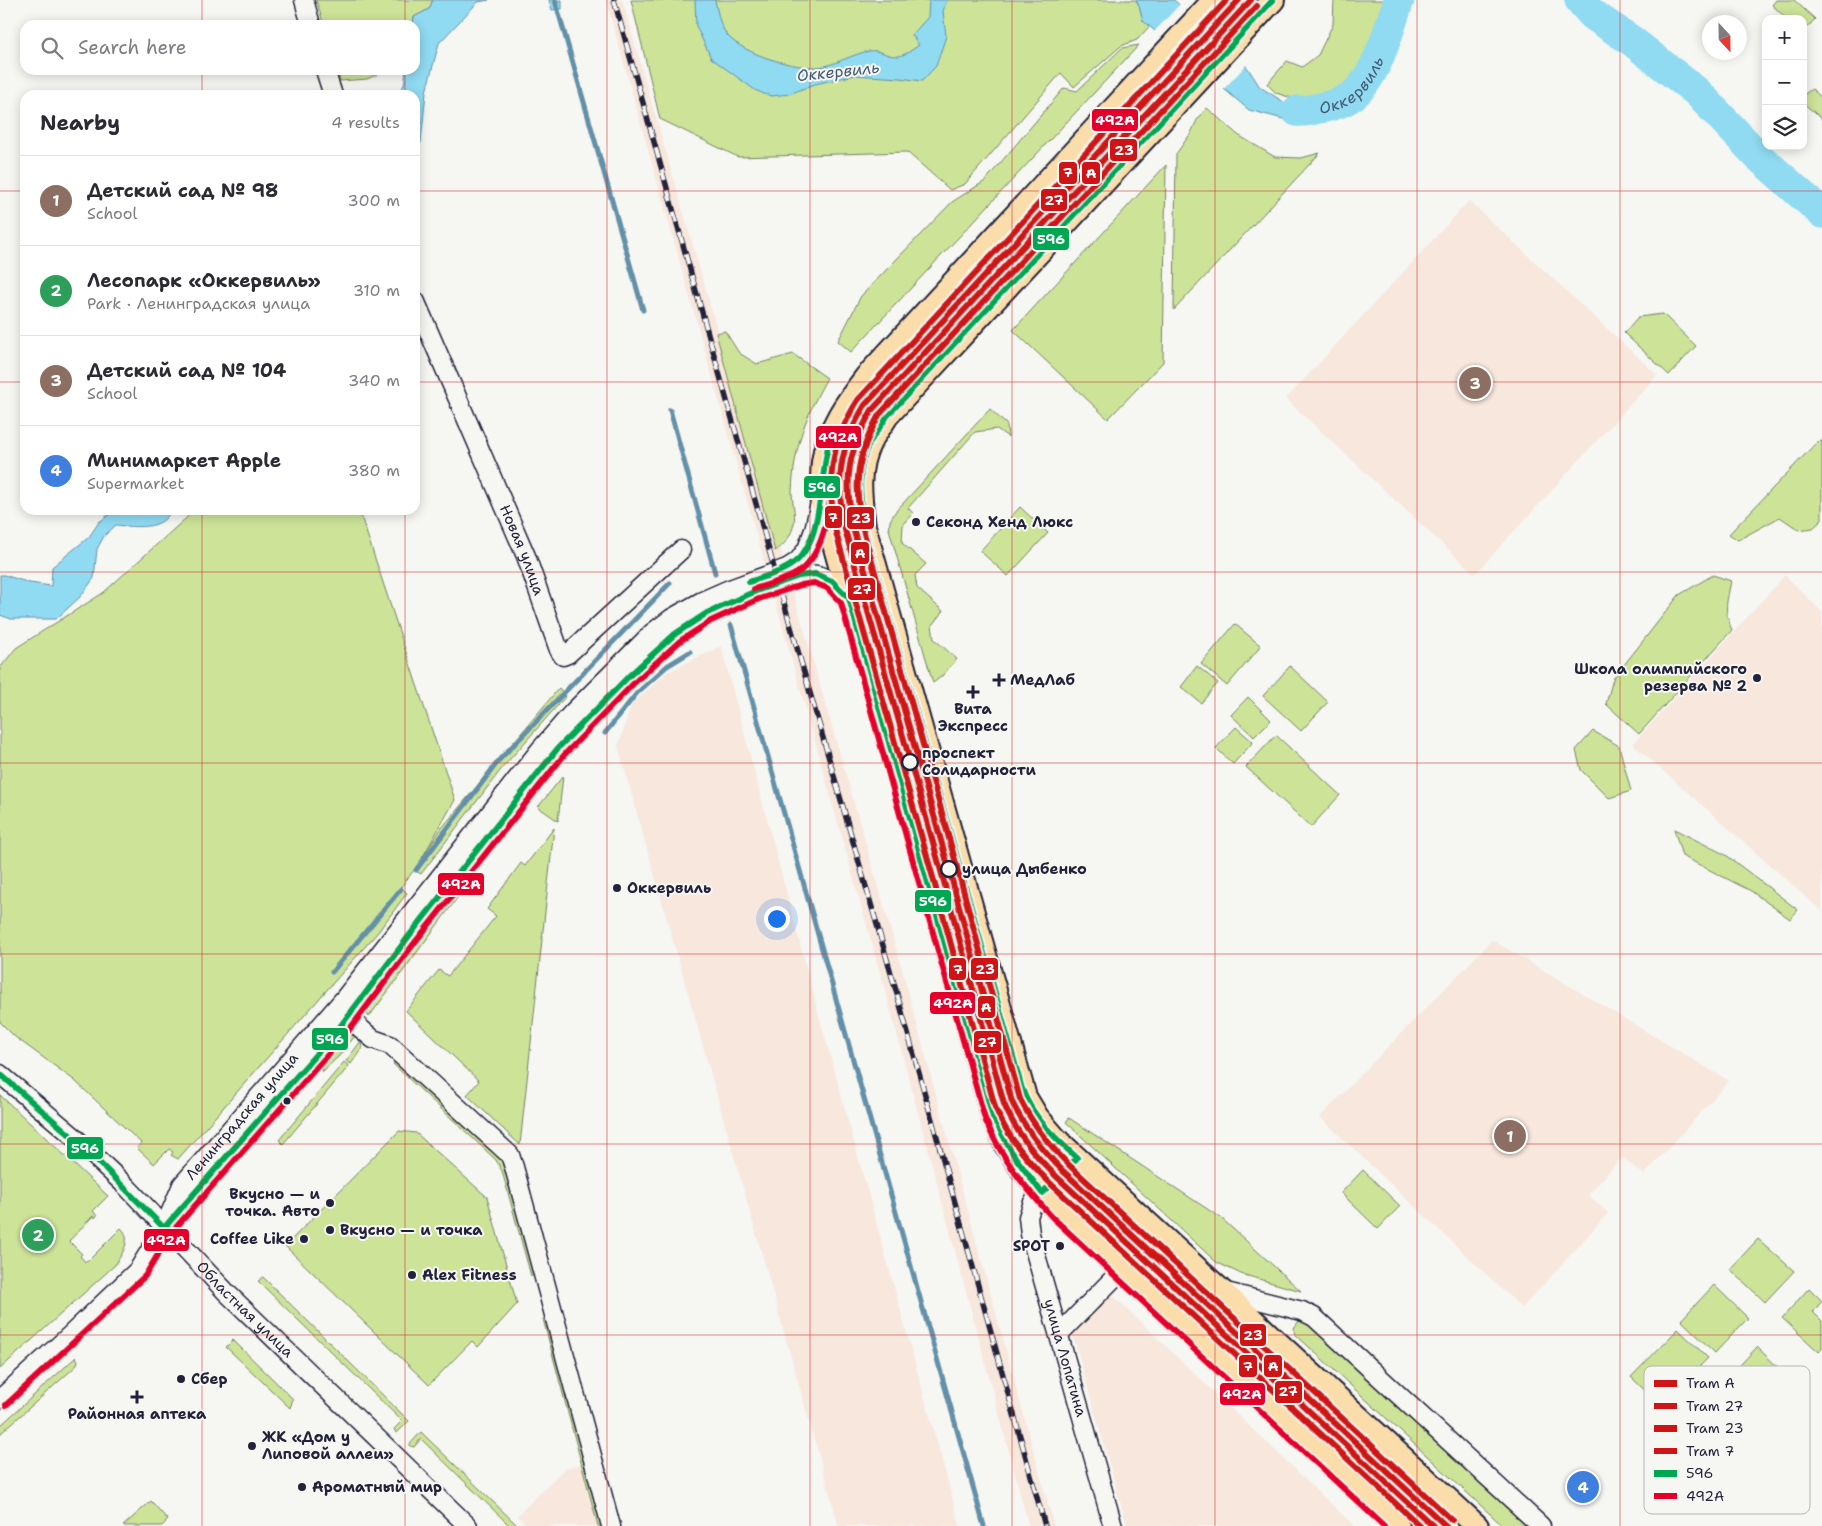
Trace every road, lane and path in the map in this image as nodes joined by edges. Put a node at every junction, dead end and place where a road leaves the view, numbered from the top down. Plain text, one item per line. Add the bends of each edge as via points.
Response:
1 (304, 0) edge
2 (1273, 0) edge
3 (1213, 2) edge
4 (310, 20) edge
5 (327, 75) edge
6 (331, 90) edge
7 (420, 312) edge
8 (822, 497) junction
9 (682, 550) dead end
10 (798, 568) junction
11 (848, 598) junction
12 (342, 1012) junction
13 (0, 1074) edge
14 (1076, 1158) junction
15 (1042, 1193) junction
16 (164, 1228) junction
17 (1158, 1233) junction
18 (1122, 1271) junction
19 (1221, 1291) junction
20 (1059, 1334) junction
21 (0, 1399) edge
22 (468, 1526) edge
23 (611, 1526) edge
24 (1113, 1526) edge
25 (1397, 1526) edge
26 (1477, 1526) edge
27 (1541, 1526) edge

1 - 4 street
2 - 14 main road via 888,416 869,443 860,470 860,500 867,536 1025,1097 1054,1138
3 - 8 main road via 867,376 843,407 830,434 823,461
5 - 6 street
7 - 9 street, Новая улица via 526,556 563,656
8 - 10 street via 814,530
8 - 11 main road
10 - 11 street via 832,581
10 - 12 street, Ленинградская улица via 700,617 675,634 629,676 558,748 409,936
11 - 15 main road via 993,1117 1006,1145
12 - 16 street, Ленинградская улица
12 - 23 street via 374,1039 390,1045 510,1156
13 - 16 street, Областная улица via 72,1135 126,1186
14 - 15 street, улица Лопатина
14 - 17 main road
15 - 18 main road
15 - 20 street, улица Лопатина via 1033,1202 1029,1226
16 - 21 street, Ленинградская улица via 138,1270
16 - 22 street, Областная улица via 226,1294
17 - 18 street
17 - 19 main road
18 - 20 street
18 - 25 main road
19 - 26 main road
19 - 27 street via 1302,1311 1314,1317
20 - 24 street, улица Лопатина

